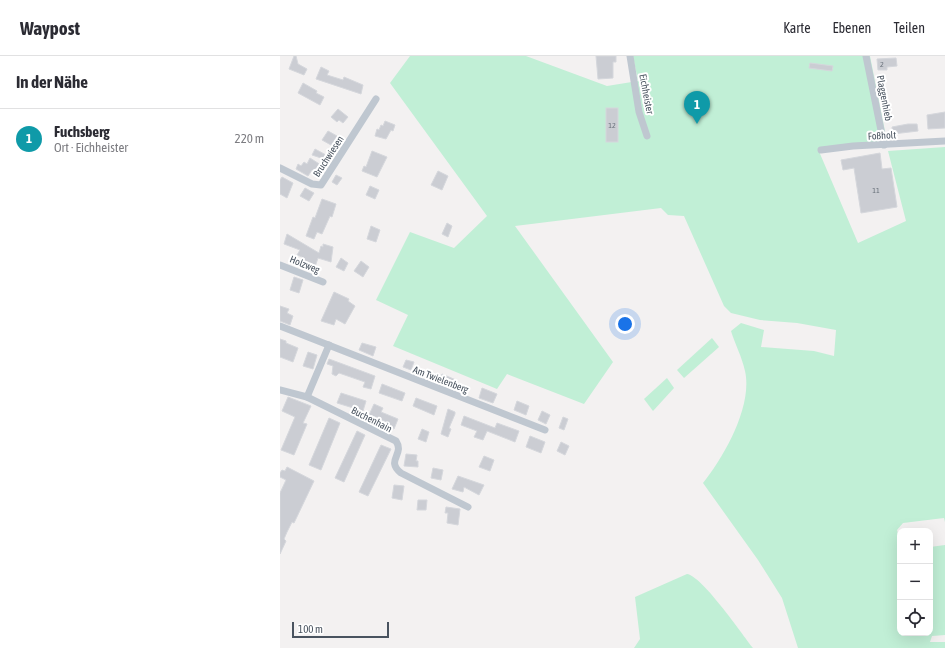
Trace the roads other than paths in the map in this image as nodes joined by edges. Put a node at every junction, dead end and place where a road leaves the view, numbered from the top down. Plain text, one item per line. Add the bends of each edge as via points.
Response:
1 (630, 56) edge
2 (866, 56) edge
3 (376, 99) dead end
4 (647, 136) dead end
5 (945, 141) edge
6 (884, 145) junction
7 (821, 150) dead end
8 (280, 168) edge
9 (280, 265) edge
10 (323, 282) dead end
11 (280, 326) edge
12 (329, 346) junction
13 (280, 390) edge
14 (307, 397) junction
15 (545, 430) dead end
16 (468, 508) dead end

1 - 4 street, Eichheister via 639,112
2 - 6 street, Plaggenhieb
3 - 8 street, Bruchwiesen via 322,185 312,184
5 - 6 street, Foßholt
6 - 7 street, Foßholt
9 - 10 street, Holzweg
11 - 12 street, Am Twielenberg
12 - 14 street
12 - 15 street, Am Twielenberg
13 - 14 street, Buchenhain
14 - 16 street, Buchenhain via 396,441 399,451 393,462 400,473

